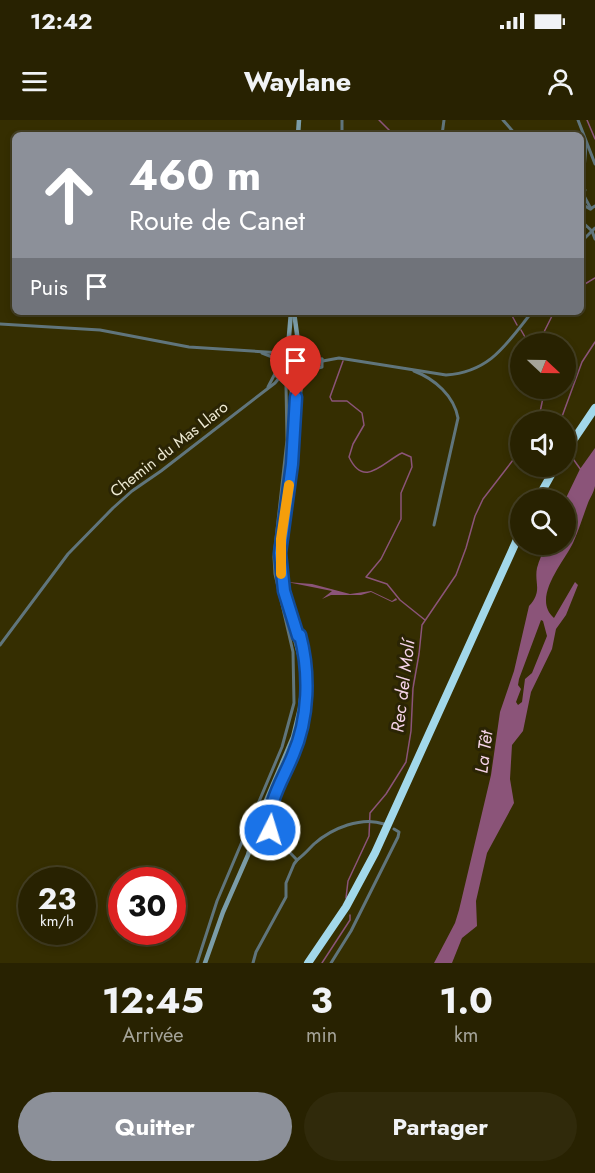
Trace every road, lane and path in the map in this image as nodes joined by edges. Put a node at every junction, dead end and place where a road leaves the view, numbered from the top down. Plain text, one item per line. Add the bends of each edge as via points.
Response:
1 (342, 120) edge
2 (503, 120) edge
3 (342, 132) dead end
4 (513, 132) edge
5 (584, 138) edge
6 (586, 144) junction
7 (595, 164) edge
8 (584, 169) edge
9 (584, 196) edge
10 (584, 205) edge
11 (595, 206) edge
12 (591, 209) junction
13 (594, 230) edge
14 (595, 239) edge
15 (293, 315) edge
16 (293, 315) edge
17 (530, 315) edge
18 (0, 324) edge
19 (288, 348) junction
20 (299, 349) junction
21 (254, 352) junction
22 (282, 353) junction
23 (306, 358) junction
24 (322, 360) junction
25 (280, 362) junction
26 (303, 369) junction
27 (407, 369) junction
28 (287, 372) junction
29 (277, 377) junction
30 (595, 408) edge
31 (595, 416) edge
32 (576, 436) edge
33 (576, 443) edge
34 (434, 525) dead end
35 (510, 555) edge
36 (514, 555) edge
37 (299, 635) junction
38 (0, 645) edge
39 (384, 824) dead end
40 (393, 829) dead end
41 (297, 860) junction
42 (197, 963) edge
43 (204, 963) edge
44 (253, 963) edge
45 (310, 963) edge
46 (331, 963) edge

1 - 3 street
2 - 4 street
5 - 6 street
6 - 7 street
6 - 8 street
9 - 12 street
10 - 12 street
11 - 12 street
13 - 14 street
15 - 19 main road
16 - 20 main road
17 - 27 street via 504,349 467,371 446,375
18 - 21 street via 100,330 189,347
19 - 20 main road
19 - 22 main road
20 - 23 main road
21 - 22 street
21 - 25 street
22 - 25 main road
23 - 24 street
23 - 26 main road
24 - 26 street
24 - 27 street via 339,358
24 - 37 street via 322,367 306,376 300,396 285,538 288,580
25 - 28 main road
25 - 29 street
26 - 28 main road via 295,374
26 - 37 main road via 297,391 280,553 284,591
27 - 34 street via 435,381 456,409 458,418
28 - 29 street
28 - 43 main road via 292,382 292,434 278,553 282,592 299,656 298,708 291,736
29 - 38 street, Chemin du Mas Llaro via 113,508 68,554
29 - 42 street via 286,385 288,414 274,566 293,652 294,703 285,739 217,901
30 - 32 highway
31 - 33 highway
35 - 45 highway via 375,853
36 - 45 highway via 376,859 340,925
37 - 41 street via 306,672 300,734 273,800 269,822 273,835
37 - 43 main road via 303,682 297,724
39 - 41 street via 366,821 338,829
40 - 46 street via 399,832 398,837
41 - 44 street via 286,883 286,897

